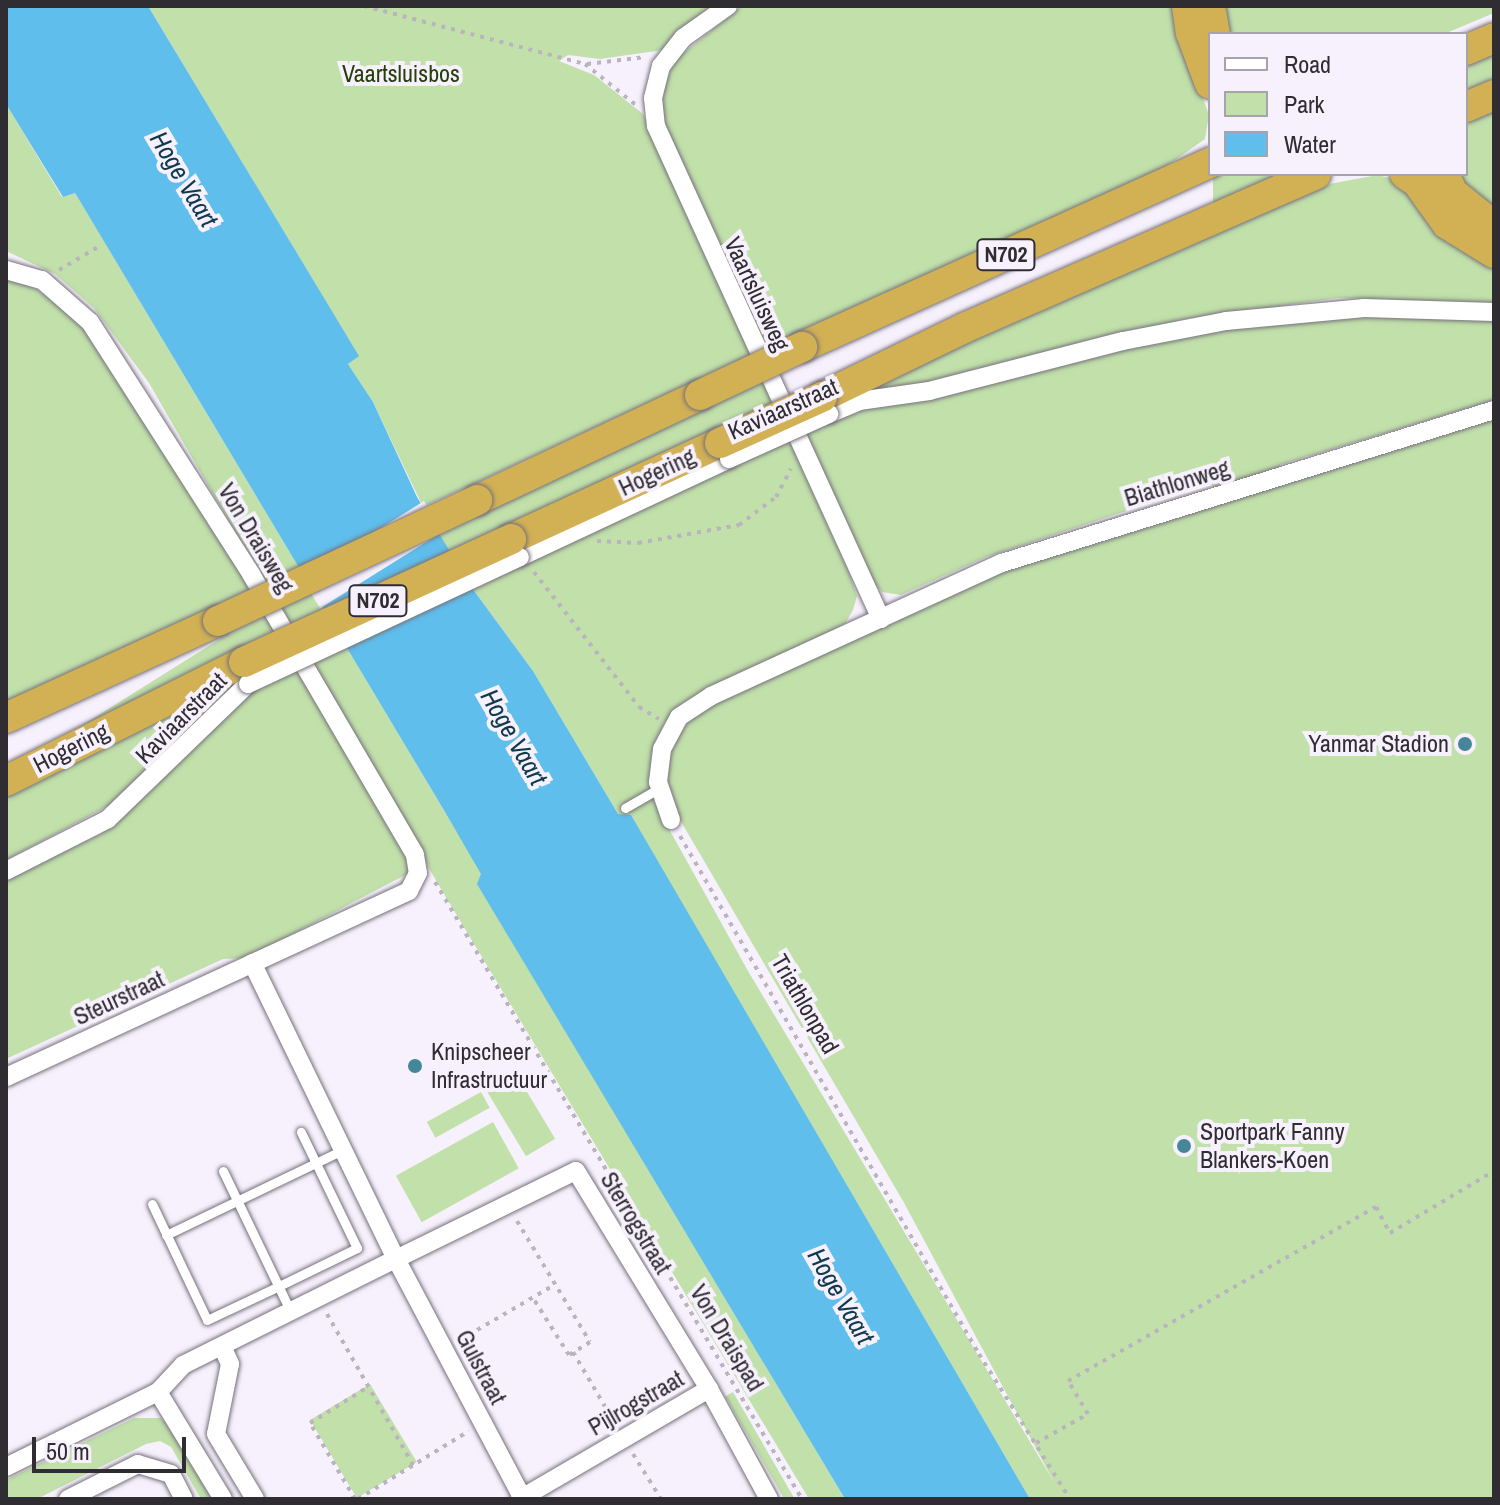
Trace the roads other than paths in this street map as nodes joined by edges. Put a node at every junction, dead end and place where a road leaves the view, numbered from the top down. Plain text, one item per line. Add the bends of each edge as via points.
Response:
1 (728, 6) edge
2 (1187, 6) edge
3 (1210, 6) edge
4 (1215, 32) edge
5 (1494, 38) edge
6 (1468, 49) edge
7 (1208, 79) edge
8 (1494, 95) edge
9 (1468, 106) edge
10 (1208, 162) edge
11 (1312, 176) edge
12 (1407, 176) edge
13 (1445, 176) edge
14 (1494, 226) edge
15 (1494, 253) edge
16 (6, 270) edge
17 (1494, 312) edge
18 (826, 406) junction
19 (1494, 410) edge
20 (881, 619) junction
21 (246, 673) junction
22 (6, 718) edge
23 (6, 781) edge
24 (659, 788) junction
25 (625, 808) dead end
26 (671, 820) road end
27 (6, 871) edge
28 (418, 873) joint
29 (252, 963) junction
30 (6, 1077) edge
31 (301, 1132) dead end
32 (343, 1150) junction
33 (316, 1163) junction
34 (223, 1171) dead end
35 (238, 1200) junction
36 (152, 1204) dead end
37 (166, 1235) junction
38 (396, 1259) junction
39 (279, 1286) junction
40 (291, 1312) junction
41 (222, 1346) junction
42 (709, 1389) junction
43 (158, 1392) junction
44 (6, 1467) edge
45 (521, 1498) edge
46 (68, 1499) edge
47 (184, 1499) edge
48 (223, 1499) edge
49 (255, 1499) edge
50 (769, 1499) edge

1 - 20 street, Vaartsluisweg via 683,38 656,79 656,126
2 - 7 highway
3 - 4 highway
5 - 6 highway
8 - 9 highway
10 - 22 highway, N702, bridge
11 - 18 highway, Hogering / N702 via 964,328
12 - 15 highway via 1454,229
13 - 14 highway via 1453,193
16 - 28 street, Von Draisweg via 42,280 90,322 157,421 415,855
17 - 18 street, Kaviaarstraat via 1364,308 1226,321 1123,341 938,389
18 - 21 highway, Hogering / N702, bridge
19 - 20 street, Biathlonweg via 1012,559
20 - 24 street via 687,710 662,749
21 - 23 highway, Hogering / N702
21 - 27 street, Kaviaarstraat via 108,819
24 - 25 lane
24 - 26 street
28 - 29 street, Steurstraat via 409,891
29 - 30 street, Steurstraat
29 - 32 street
31 - 33 lane
32 - 33 lane
32 - 38 street
33 - 35 lane
33 - 39 lane via 357,1248
34 - 35 lane
35 - 37 lane
35 - 39 lane
36 - 37 lane
37 - 39 lane via 207,1320
38 - 40 street
38 - 42 street, Sterrogstraat via 576,1171
38 - 45 street, Gulstraat
39 - 40 lane
40 - 41 street
41 - 43 street via 183,1365
41 - 49 street via 230,1364 216,1434
42 - 45 street, Pijlrogstraat
42 - 50 street, Pijlrogstraat
43 - 44 street
43 - 48 street
46 - 47 street via 138,1464 171,1474

